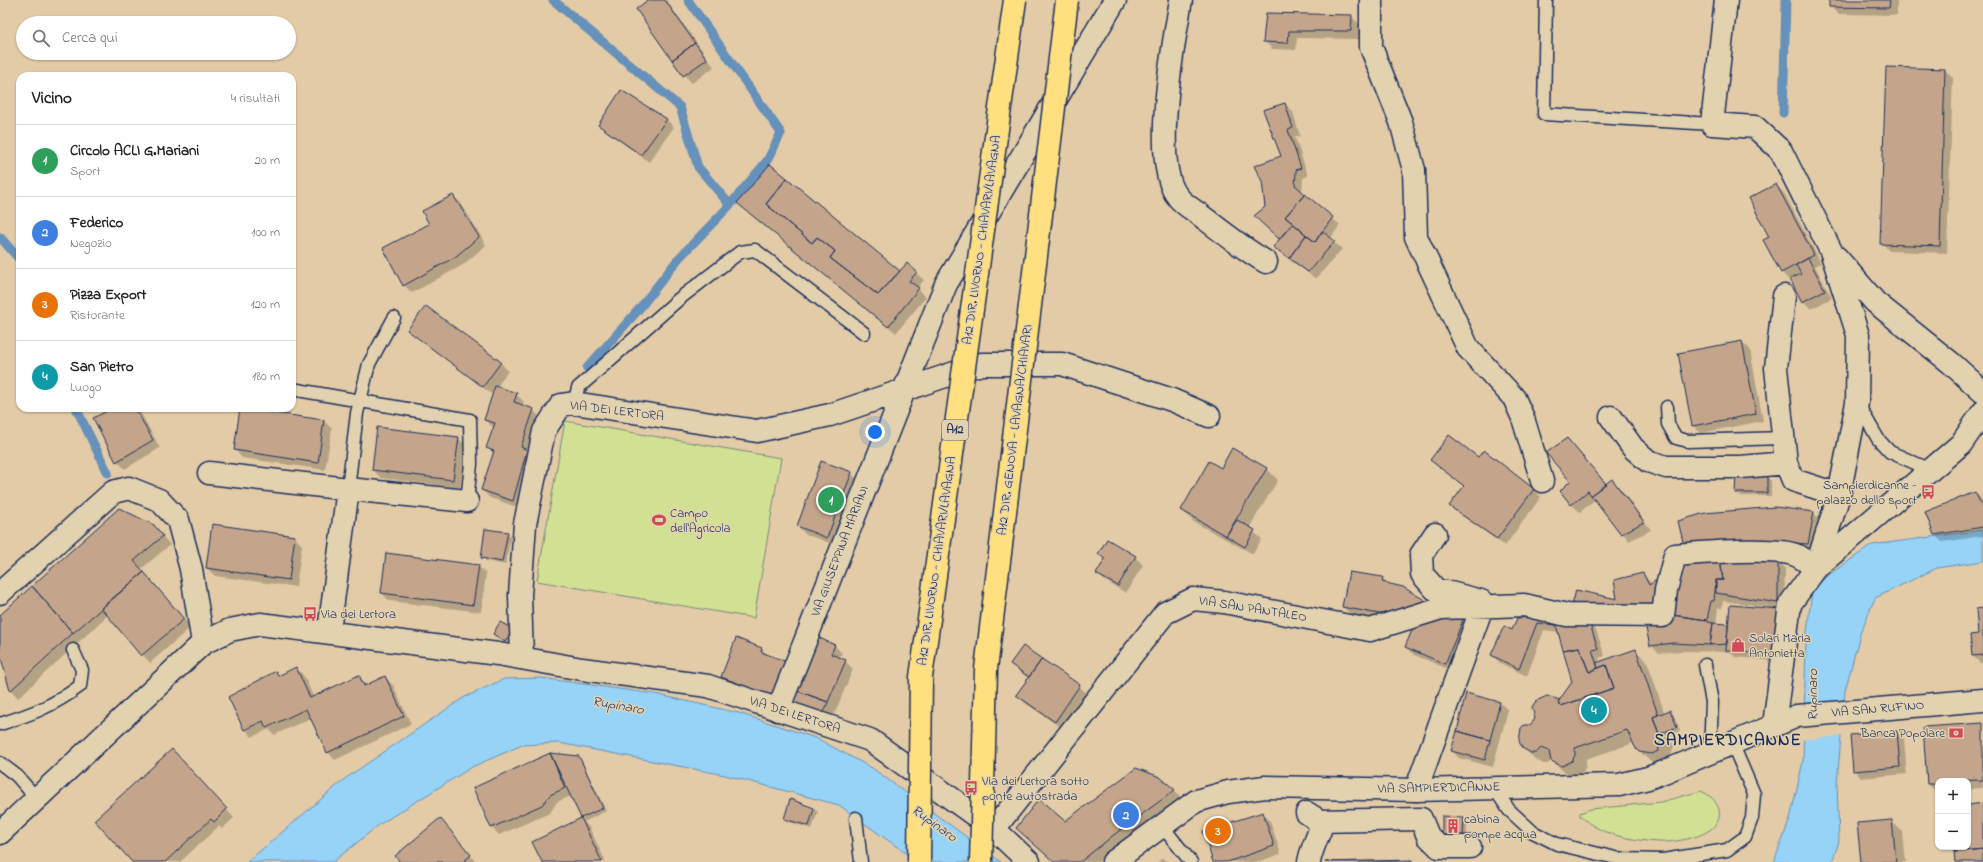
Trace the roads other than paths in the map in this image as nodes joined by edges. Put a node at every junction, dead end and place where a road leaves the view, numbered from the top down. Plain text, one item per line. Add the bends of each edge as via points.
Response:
1 (1015, 0) edge
2 (1067, 0) edge
3 (1115, 0) edge
4 (1181, 0) edge
5 (1371, 0) edge
6 (1546, 0) edge
7 (1726, 0) edge
8 (1712, 124) junction
9 (1831, 251) junction
10 (1266, 262) dead end
11 (1784, 296) dead end
12 (394, 318) dead end
13 (864, 333) dead end
14 (296, 390) edge
15 (903, 391) junction
16 (1983, 392) edge
17 (360, 401) junction
18 (574, 403) junction
19 (1857, 403) junction
20 (1667, 407) dead end
21 (1983, 412) edge
22 (1208, 416) dead end
23 (1611, 417) dead end
24 (1783, 438) junction
25 (1786, 463) junction
26 (1931, 470) junction
27 (209, 473) dead end
28 (1542, 481) dead end
29 (348, 489) junction
30 (1839, 495) junction
31 (467, 501) joint
32 (1435, 534) dead end
33 (1816, 568) junction
34 (0, 593) edge
35 (1482, 607) junction
36 (329, 631) junction
37 (203, 643) junction
38 (72, 650) dead end
39 (522, 658) junction
40 (1705, 665) dead end
41 (1983, 700) edge
42 (778, 710) junction
43 (0, 724) edge
44 (1774, 725) junction
45 (1732, 743) junction
46 (1710, 753) junction
47 (0, 763) edge
48 (1494, 788) junction
49 (1416, 790) junction
50 (37, 799) junction
51 (856, 818) dead end
52 (1162, 826) junction
53 (994, 829) junction
54 (0, 833) edge
55 (1470, 847) dead end
56 (1727, 856) edge
57 (861, 862) edge
58 (919, 862) edge
59 (981, 862) edge
60 (1029, 862) edge
61 (1113, 862) edge
62 (1191, 862) edge
63 (1309, 862) edge

1 - 58 highway, A12 DIR. LIVORNO - CHIAVARI/LAVAGNA / A12, bridge via 920,676
2 - 59 highway, A12 DIR. GENOVA - LAVAGNA/CHIAVARI, bridge via 986,670
3 - 15 street, VIA GIUSEPPINA MARIANI via 946,284
4 - 10 street via 1165,124 1164,147 1169,178 1177,197 1242,249
5 - 28 street via 1371,47 1401,122 1414,170 1416,237 1468,348 1514,398 1523,418
6 - 8 lane via 1544,114
7 - 8 street
8 - 9 street via 1755,127 1781,151
9 - 16 street via 1875,302
9 - 19 street via 1858,335
11 - 24 street via 1776,368
12 - 17 lane via 370,364
13 - 18 lane via 755,250 740,252 679,299 578,388
14 - 17 lane
15 - 18 street, VIA DEI LERTORA via 830,414 757,431
15 - 22 street, VIA DEI LERTORA via 981,364 1062,364 1172,400
15 - 42 street, VIA GIUSEPPINA MARIANI
17 - 29 lane
17 - 31 lane via 470,420 471,464
18 - 39 street, VIA DEI LERTORA via 561,405 544,431 525,524 520,595
19 - 26 lane via 1878,439 1890,452
19 - 30 street
20 - 24 lane via 1668,424 1676,438 1688,441
21 - 26 street via 1961,444
23 - 25 street via 1633,448 1648,461 1666,467 1741,467
24 - 25 street
25 - 30 street via 1793,480
26 - 33 street
27 - 29 street
29 - 31 street
29 - 36 street
30 - 33 street
32 - 35 street via 1421,555 1422,574 1435,589 1481,601
33 - 35 street, VIA SAN PANTALEO via 1798,556 1781,552 1709,552 1675,555 1666,590 1663,616 1567,615 1524,605
33 - 44 street via 1790,604
34 - 37 street via 112,492 129,488 159,500 178,520 191,569
35 - 49 street
35 - 53 street, VIA SAN PANTALEO via 1441,608 1370,630 1224,602 1193,599 1165,613
36 - 37 street, VIA DEI LERTORA via 260,624 230,630
36 - 39 street, VIA DEI LERTORA
37 - 50 street, VIA DEI LERTORA
38 - 43 lane via 82,670 80,686 52,705
39 - 42 street, VIA DEI LERTORA via 708,686
40 - 46 lane via 1712,702
41 - 44 street, VIA SAN RUFINO via 1797,716
42 - 53 street, VIA DEI LERTORA via 870,740
44 - 45 street, VIA SAMPIERDICANNE
45 - 46 street, VIA SAMPIERDICANNE
45 - 56 lane via 1754,794 1752,818 1745,837
46 - 48 street, VIA SAMPIERDICANNE via 1648,778 1619,785
47 - 50 lane via 17,776
48 - 49 street, VIA SAMPIERDICANNE
48 - 56 lane via 1509,810 1533,832 1558,844 1620,859 1663,860
49 - 52 street, VIA SAMPIERDICANNE via 1265,788 1228,792 1196,802
50 - 54 street, VIA DEI LERTORA
51 - 57 lane
52 - 61 street, VIA SAMPIERDICANNE
52 - 62 lane
53 - 60 street, VIA DEI LERTORA
55 - 63 street via 1439,847 1428,836 1421,819 1311,817 1321,827

